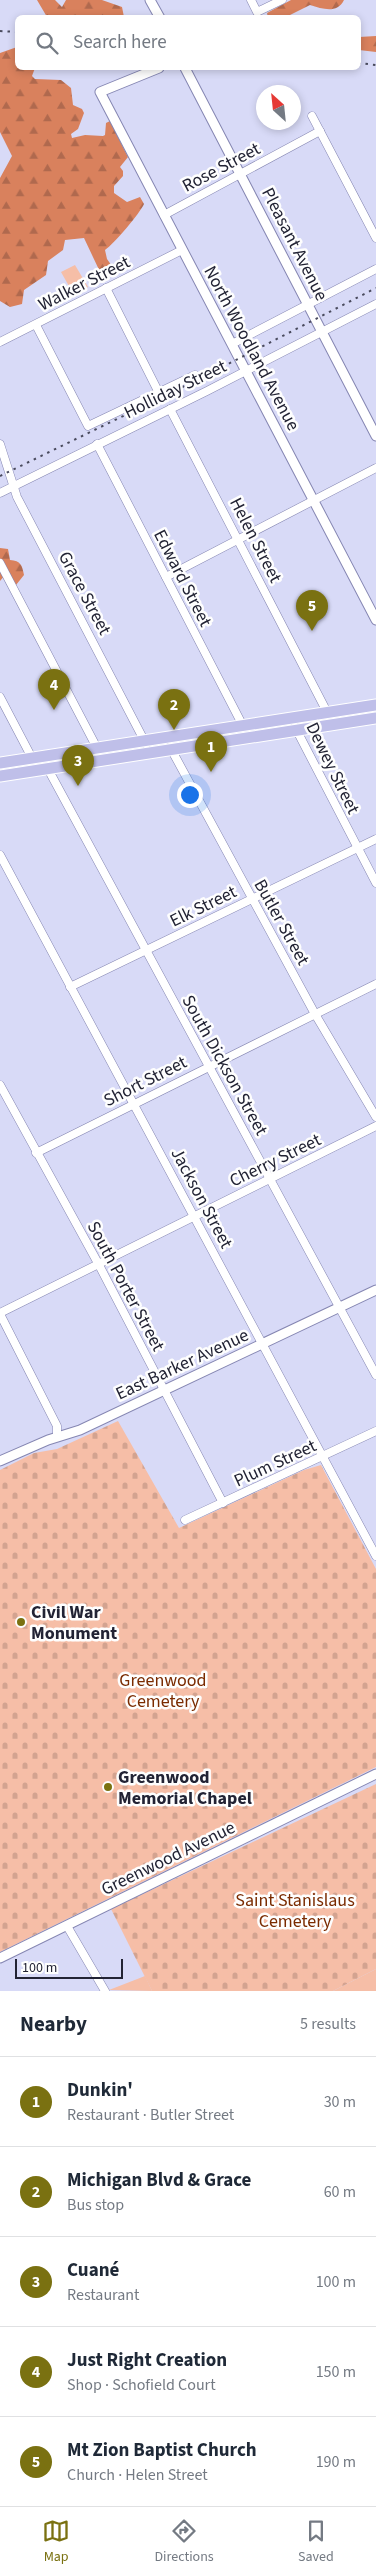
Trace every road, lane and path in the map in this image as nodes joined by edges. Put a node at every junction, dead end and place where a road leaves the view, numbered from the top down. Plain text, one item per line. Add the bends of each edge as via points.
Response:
1 (150, 0) edge
2 (250, 0) edge
3 (282, 0) edge
4 (158, 15) edge
5 (154, 70) edge
6 (187, 70) edge
7 (312, 116) dead end
8 (320, 131) junction
9 (240, 174) junction
10 (164, 215) junction
11 (376, 238) edge
12 (182, 250) junction
13 (376, 269) edge
14 (106, 288) junction
15 (308, 304) junction
16 (376, 304) edge
17 (36, 325) junction
18 (322, 332) junction
19 (0, 342) edge
20 (232, 344) junction
21 (246, 371) junction
22 (195, 375) dead end
23 (159, 393) junction
24 (170, 409) junction
25 (376, 436) edge
26 (0, 444) edge
27 (97, 444) junction
28 (376, 468) edge
29 (14, 486) junction
30 (0, 493) edge
31 (314, 500) junction
32 (239, 539) junction
33 (0, 563) edge
34 (166, 577) junction
35 (376, 620) edge
36 (0, 697) edge
37 (376, 705) edge
38 (327, 712) junction
39 (294, 718) junction
40 (376, 718) edge
41 (243, 726) junction
42 (295, 731) junction
43 (169, 737) junction
44 (146, 740) junction
45 (97, 748) junction
46 (171, 750) junction
47 (147, 753) junction
48 (32, 758) junction
49 (0, 763) edge
50 (48, 769) junction
51 (0, 776) edge
52 (376, 839) edge
53 (357, 848) junction
54 (0, 855) edge
55 (376, 883) edge
56 (253, 899) junction
57 (146, 951) junction
58 (376, 984) edge
59 (70, 987) junction
60 (315, 1014) junction
61 (209, 1066) junction
62 (0, 1085) edge
63 (133, 1104) junction
64 (376, 1118) edge
65 (376, 1126) edge
66 (36, 1153) junction
67 (270, 1178) junction
68 (195, 1217) junction
69 (99, 1265) junction
70 (376, 1290) edge
71 (340, 1307) junction
72 (0, 1314) edge
73 (263, 1345) junction
74 (376, 1375) edge
75 (165, 1389) junction
76 (376, 1431) edge
77 (57, 1437) junction
78 (322, 1457) junction
79 (0, 1461) edge
80 (223, 1503) junction
81 (186, 1520) dead end
82 (376, 1556) edge
83 (376, 1774) edge
84 (67, 1926) junction
85 (0, 1958) edge
86 (105, 1991) edge

1 - 4 street
2 - 3 street via 257,12
5 - 10 street, North Woodland Avenue via 100,92
6 - 9 street, Pleasant Avenue
7 - 8 street
8 - 9 street, Rose Street
8 - 11 street
9 - 10 street, Rose Street
9 - 15 street, Pleasant Avenue
10 - 12 street, North Woodland Avenue
12 - 14 street, Walker Street
12 - 20 street, North Woodland Avenue
13 - 15 street
14 - 17 street, Walker Street
14 - 23 street
15 - 18 street, Pleasant Avenue
15 - 20 street
16 - 18 street, Holliday Street
17 - 19 street, Walker Street
17 - 23 street, Holliday Street via 88,426
18 - 21 street, Holliday Street
18 - 25 street, Pleasant Avenue
20 - 21 street, North Woodland Avenue
21 - 24 street, Holliday Street
21 - 31 street, North Woodland Avenue
22 - 23 street, Holliday Street
24 - 27 street, Holliday Street
24 - 32 street, Helen Street
26 - 29 street, Grace Street
27 - 29 street, Holliday Street
27 - 34 street, Edward Street
28 - 31 street
29 - 30 street, Holliday Street
29 - 44 street, Grace Street
31 - 32 street
31 - 35 street, North Woodland Avenue
32 - 34 street
32 - 38 street, Helen Street
33 - 45 street
34 - 41 street, Edward Street
36 - 48 street
37 - 38 main road
38 - 39 main road
39 - 41 main road
39 - 42 street, Dewey Street
40 - 42 main road
41 - 43 main road
42 - 46 main road
42 - 53 street, Dewey Street
43 - 44 main road
43 - 46 street, Butler Street
44 - 45 main road
44 - 47 street, Grace Street
45 - 48 main road
46 - 47 main road
46 - 56 street, Butler Street
47 - 50 main road
48 - 49 main road
50 - 51 main road
50 - 57 street, South Dickson Street
52 - 53 street, Elk Street
53 - 55 street, Dewey Street
53 - 56 street, Elk Street
54 - 59 street, Jackson Street
56 - 57 street, Elk Street
56 - 60 street, Butler Street
57 - 59 street, Elk Street
57 - 61 street, South Dickson Street
58 - 60 street, Short Street
59 - 63 street, Jackson Street
60 - 61 street, Short Street
60 - 64 street, Butler Street
61 - 63 street, Short Street
61 - 67 street, South Dickson Street
62 - 66 street, South Porter Street
63 - 66 street, Short Street
63 - 68 street, Jackson Street
65 - 67 street, Cherry Street
66 - 69 street, South Porter Street
67 - 68 street, Cherry Street
67 - 71 street, South Dickson Street
68 - 69 street, Cherry Street
68 - 73 street, Jackson Street
69 - 72 street, Cherry Street
69 - 75 street, South Porter Street
70 - 71 street, East Barker Avenue
71 - 73 street, East Barker Avenue
71 - 74 street, South Dickson Street
72 - 77 street via 57,1426
73 - 75 street, East Barker Avenue
73 - 78 street, Jackson Street
75 - 77 street, East Barker Avenue via 80,1430
75 - 80 street, South Porter Street
76 - 78 street, Plum Street
77 - 79 street, East Barker Avenue
78 - 80 street, Plum Street
78 - 82 street, Jackson Street
80 - 81 street, Plum Street
83 - 84 street, Greenwood Avenue
84 - 85 street, Greenwood Avenue
84 - 86 street

